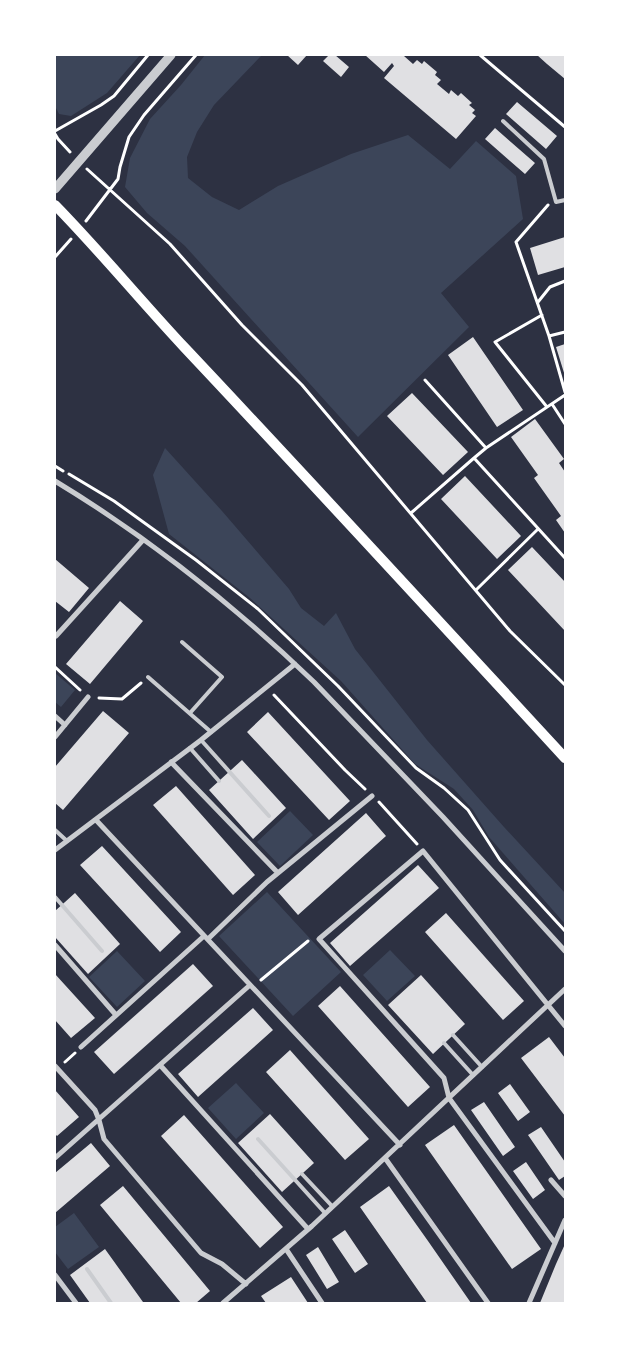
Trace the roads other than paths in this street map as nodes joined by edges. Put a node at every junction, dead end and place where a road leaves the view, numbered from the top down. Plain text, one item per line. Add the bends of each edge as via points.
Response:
1 (171, 55) edge
2 (503, 121) dead end
3 (55, 189) edge
4 (565, 200) edge
5 (55, 206) edge
6 (55, 481) edge
7 (144, 540) junction
8 (55, 635) edge
9 (182, 642) dead end
10 (295, 664) junction
11 (148, 677) road end
12 (88, 697) road end
13 (190, 713) junction
14 (55, 716) edge
15 (65, 725) junction
16 (211, 732) junction
17 (55, 737) edge
18 (201, 740) junction
19 (190, 748) junction
20 (565, 758) edge
21 (171, 762) junction
22 (219, 780) dead end
23 (372, 796) road end
24 (269, 816) dead end
25 (96, 820) junction
26 (55, 830) edge
27 (67, 841) junction
28 (55, 850) edge
29 (278, 873) junction
30 (55, 897) edge
31 (206, 938) junction
32 (55, 945) edge
33 (102, 951) dead end
34 (565, 951) edge
35 (250, 985) junction
36 (565, 989) edge
37 (548, 1005) junction
38 (116, 1015) junction
39 (565, 1026) edge
40 (453, 1035) dead end
41 (444, 1043) dead end
42 (81, 1047) road end
43 (160, 1065) junction
44 (482, 1067) junction
45 (56, 1068) edge
46 (473, 1076) junction
47 (449, 1098) junction
48 (99, 1120) junction
49 (258, 1139) dead end
50 (400, 1145) junction
51 (55, 1158) edge
52 (385, 1158) junction
53 (302, 1174) dead end
54 (551, 1180) dead end
55 (565, 1196) edge
56 (332, 1206) junction
57 (325, 1213) junction
58 (565, 1220) edge
59 (308, 1229) junction
60 (555, 1243) junction
61 (286, 1249) junction
62 (86, 1269) dead end
63 (55, 1275) edge
64 (246, 1284) junction
65 (76, 1303) edge
66 (111, 1303) edge
67 (223, 1303) edge
68 (322, 1303) edge
69 (488, 1303) edge
70 (529, 1303) edge

1 - 3 street
2 - 4 lane via 544,159 556,202
5 - 20 main road
6 - 7 street
7 - 8 street
7 - 10 street via 190,574
9 - 13 lane via 222,677
10 - 16 street
10 - 34 street via 443,817
11 - 13 lane
12 - 15 street
13 - 16 lane
14 - 15 street
15 - 17 street
16 - 18 street
18 - 19 street
18 - 24 lane
19 - 21 street
19 - 22 lane
21 - 25 street
21 - 29 street
23 - 29 street
25 - 27 street
25 - 31 street
26 - 27 lane
27 - 28 street
29 - 31 street
30 - 33 lane
31 - 35 street
31 - 38 street
32 - 38 street
35 - 43 street
35 - 50 street
36 - 37 street
37 - 39 street
37 - 44 street
37 - 47 street via 423,852 318,938 444,1078
38 - 42 street
40 - 44 lane
41 - 46 lane
43 - 48 street
43 - 59 street
44 - 46 street
45 - 48 street via 94,1110
46 - 47 street
47 - 50 street
47 - 60 street
48 - 51 street
48 - 64 street via 104,1139 201,1253 222,1264
49 - 57 lane
50 - 52 street
52 - 56 street
52 - 69 street
53 - 56 lane
54 - 55 street
56 - 57 street
57 - 59 street
58 - 60 street
59 - 61 street
60 - 70 street
61 - 64 street
61 - 68 street
62 - 66 lane
63 - 65 street
64 - 67 street

